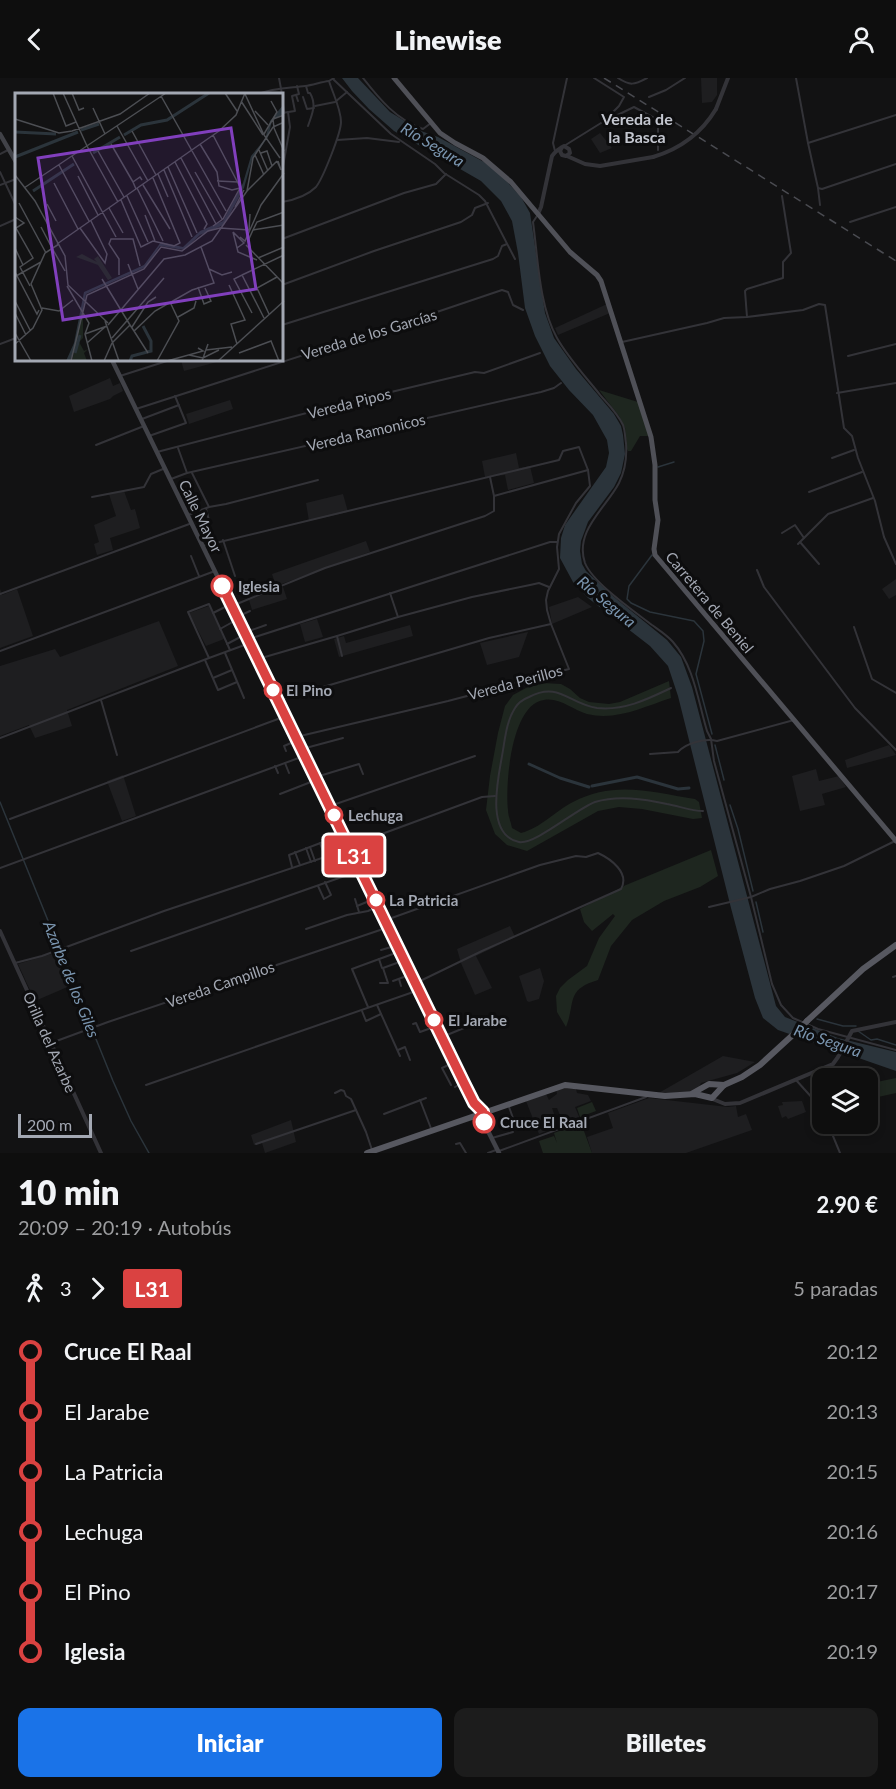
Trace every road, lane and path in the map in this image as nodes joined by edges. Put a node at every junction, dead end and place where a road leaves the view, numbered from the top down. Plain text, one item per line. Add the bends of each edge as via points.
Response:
1 (279, 78) edge
2 (363, 78) edge
3 (394, 78) edge
4 (567, 78) edge
5 (594, 78) edge
6 (618, 78) edge
7 (647, 78) edge
8 (685, 78) edge
9 (728, 78) edge
10 (796, 78) edge
11 (334, 79) edge
12 (328, 81) junction
13 (297, 86) junction
14 (306, 86) junction
15 (281, 88) junction
16 (347, 92) junction
17 (261, 93) edge
18 (282, 93) edge
19 (296, 95) junction
20 (303, 97) dead end
21 (648, 97) dead end
22 (298, 101) dead end
23 (335, 102) junction
24 (314, 107) junction
25 (285, 113) edge
26 (896, 115) edge
27 (431, 123) junction
28 (601, 123) junction
29 (308, 126) dead end
30 (0, 134) edge
31 (571, 140) junction
32 (337, 141) junction
33 (402, 142) junction
34 (808, 143) junction
35 (10, 149) junction
36 (561, 149) junction
37 (570, 150) junction
38 (658, 150) dead end
39 (0, 154) edge
40 (284, 156) edge
41 (566, 156) junction
42 (574, 159) junction
43 (15, 160) edge
44 (896, 164) edge
45 (0, 172) edge
46 (446, 174) junction
47 (15, 179) edge
48 (5, 183) junction
49 (0, 185) edge
50 (818, 188) junction
51 (782, 196) dead end
52 (284, 202) edge
53 (488, 203) junction
54 (15, 205) edge
55 (820, 205) dead end
56 (896, 207) edge
57 (538, 214) junction
58 (15, 219) edge
59 (850, 222) dead end
60 (0, 226) edge
61 (284, 238) edge
62 (507, 244) junction
63 (515, 259) dead end
64 (284, 284) edge
65 (524, 310) dead end
66 (747, 317) junction
67 (284, 324) edge
68 (15, 338) edge
69 (621, 342) junction
70 (0, 344) edge
71 (896, 344) edge
72 (540, 353) dead end
73 (848, 356) dead end
74 (284, 361) edge
75 (113, 362) edge
76 (164, 362) edge
77 (282, 362) edge
78 (120, 376) junction
79 (561, 383) dead end
80 (896, 383) edge
81 (837, 393) junction
82 (175, 396) junction
83 (179, 405) junction
84 (136, 408) junction
85 (141, 419) junction
86 (144, 426) junction
87 (149, 436) junction
88 (96, 445) dead end
89 (178, 447) junction
90 (855, 450) junction
91 (157, 452) junction
92 (832, 458) dead end
93 (165, 468) junction
94 (588, 470) junction
95 (863, 472) junction
96 (190, 473) junction
97 (490, 477) junction
98 (170, 479) junction
99 (318, 480) dead end
100 (809, 492) dead end
101 (494, 496) junction
102 (92, 497) dead end
103 (873, 498) junction
104 (207, 507) junction
105 (188, 515) junction
106 (192, 523) junction
107 (210, 524) dead end
108 (782, 533) dead end
109 (804, 538) junction
110 (223, 540) junction
111 (557, 542) junction
112 (203, 546) junction
113 (191, 556) dead end
114 (895, 557) edge
115 (819, 564) dead end
116 (896, 564) edge
117 (757, 570) dead end
118 (215, 571) junction
119 (199, 576) junction
120 (235, 576) dead end
121 (550, 587) junction
122 (390, 593) junction
123 (0, 594) edge
124 (231, 605) junction
125 (250, 611) dead end
126 (213, 613) junction
127 (398, 617) junction
128 (238, 618) junction
129 (551, 624) junction
130 (266, 625) dead end
131 (854, 627) dead end
132 (220, 629) junction
133 (337, 636) junction
134 (247, 637) junction
135 (227, 644) junction
136 (230, 650) junction
137 (0, 651) edge
138 (225, 653) junction
139 (342, 656) dead end
140 (207, 659) junction
141 (258, 659) junction
142 (232, 670) junction
143 (213, 678) junction
144 (237, 682) junction
145 (671, 688) dead end
146 (896, 693) edge
147 (244, 698) dead end
148 (100, 699) junction
149 (278, 700) junction
150 (286, 716) junction
151 (794, 720) junction
152 (0, 738) edge
153 (343, 738) dead end
154 (297, 739) junction
155 (711, 739) junction
156 (302, 749) junction
157 (896, 750) edge
158 (286, 751) dead end
159 (650, 754) dead end
160 (117, 755) dead end
161 (305, 755) junction
162 (476, 756) dead end
163 (285, 763) junction
164 (275, 766) junction
165 (278, 773) dead end
166 (289, 773) dead end
167 (363, 774) dead end
168 (316, 778) junction
169 (280, 794) dead end
170 (495, 796) junction
171 (330, 806) junction
172 (703, 811) dead end
173 (10, 819) dead end
174 (344, 834) junction
175 (334, 838) junction
176 (327, 840) junction
177 (896, 841) edge
178 (320, 843) junction
179 (310, 846) junction
180 (350, 847) junction
181 (306, 848) junction
182 (340, 851) junction
183 (295, 852) junction
184 (332, 854) junction
185 (326, 857) junction
186 (315, 861) junction
187 (311, 862) junction
188 (300, 865) junction
189 (329, 867) dead end
190 (0, 868) edge
191 (292, 868) junction
192 (361, 870) junction
193 (326, 882) junction
194 (318, 885) junction
195 (751, 897) junction
196 (355, 899) dead end
197 (375, 899) junction
198 (357, 906) junction
199 (379, 906) junction
200 (709, 907) dead end
201 (359, 912) junction
202 (386, 920) junction
203 (389, 927) junction
204 (306, 929) dead end
205 (0, 931) edge
206 (398, 945) junction
207 (896, 945) edge
208 (381, 950) dead end
209 (131, 951) dead end
210 (400, 951) junction
211 (379, 959) junction
212 (405, 960) junction
213 (15, 963) junction
214 (383, 968) junction
215 (412, 974) junction
216 (399, 979) junction
217 (393, 981) dead end
218 (381, 983) dead end
219 (416, 983) junction
220 (401, 986) dead end
221 (419, 990) junction
222 (377, 1005) junction
223 (368, 1007) junction
224 (362, 1010) junction
225 (381, 1014) junction
226 (896, 1022) edge
227 (413, 1024) dead end
228 (437, 1026) junction
229 (464, 1028) dead end
230 (442, 1036) junction
231 (847, 1037) junction
232 (51, 1043) junction
233 (398, 1050) junction
234 (896, 1050) edge
235 (400, 1056) dead end
236 (410, 1060) dead end
237 (455, 1062) junction
238 (796, 1080) junction
239 (464, 1083) junction
240 (146, 1084) dead end
241 (704, 1087) junction
242 (335, 1093) dead end
243 (713, 1093) junction
244 (651, 1095) junction
245 (687, 1095) junction
246 (426, 1098) dead end
247 (812, 1098) edge
248 (420, 1100) junction
249 (508, 1104) junction
250 (356, 1110) junction
251 (384, 1114) dead end
252 (480, 1114) junction
253 (513, 1118) dead end
254 (432, 1131) junction
255 (513, 1132) dead end
256 (832, 1134) edge
257 (492, 1138) junction
258 (256, 1144) dead end
259 (456, 1144) dead end
260 (498, 1151) edge
261 (370, 1152) edge
262 (101, 1153) edge
263 (466, 1153) edge
264 (488, 1153) edge
265 (840, 1153) edge

1 - 15 street
2 - 27 street via 400,118 423,129
3 - 27 main road, Carretera de Beniel
4 - 36 street via 553,143
5 - 28 street via 624,97
6 - 7 street via 633,84
8 - 21 street
9 - 42 street, bridge via 716,110 688,141 671,150 600,166
10 - 34 street
11 - 12 street
11 - 16 street
12 - 14 street
12 - 23 street
13 - 14 street
13 - 15 street
13 - 19 street
14 - 24 street
15 - 17 street
15 - 18 street
16 - 23 street
16 - 33 street
19 - 22 street
19 - 25 street via 292,96 295,111
20 - 24 street via 307,109
23 - 24 street
23 - 32 street via 341,121
24 - 29 street
25 - 40 street via 290,123
26 - 34 street
27 - 57 main road, Carretera de Beniel via 447,138 490,162
28 - 31 street
28 - 38 street via 634,107 657,120
30 - 35 main road
31 - 36 street
31 - 37 street
32 - 33 street via 367,138
32 - 52 street via 316,186 295,200
33 - 46 street
34 - 50 street
35 - 39 street
35 - 43 main road
36 - 37 street
36 - 41 street
36 - 57 street via 552,157
37 - 41 street
37 - 42 street
41 - 42 street
44 - 50 street
45 - 48 street
46 - 53 street
46 - 61 street via 436,184
47 - 48 street
48 - 49 street
48 - 54 street
50 - 55 street
51 - 66 street via 791,253 783,262 783,278 747,289
53 - 62 street
53 - 64 street via 475,208 461,222
56 - 59 street
57 - 69 main road, Carretera de Beniel via 570,252 600,279
57 - 155 street via 533,222 548,317 570,358 624,427 626,464 619,482 587,531 582,548 585,562 600,583 671,639 681,652
58 - 60 street
62 - 63 street
62 - 67 street via 493,259
65 - 74 street, Vereda de los Garcías via 513,305 510,293 504,289
66 - 69 street via 724,318
66 - 81 street via 825,305
68 - 70 street
69 - 151 main road, Carretera de Beniel via 655,460 655,555
71 - 73 street
72 - 89 street, Vereda Pipos via 484,373 454,376
75 - 78 main road, Calle Mayor
76 - 78 street
77 - 82 street, Vereda de los Garcías
78 - 84 main road, Calle Mayor
79 - 96 street, Vereda Ramonicos via 541,392
80 - 81 street
81 - 90 street via 844,428 852,436
82 - 83 street
82 - 84 street, Vereda de los Garcías
83 - 85 street
83 - 87 street via 186,423
84 - 85 main road, Calle Mayor
85 - 86 main road, Calle Mayor
86 - 87 main road, Calle Mayor
86 - 88 street
87 - 91 main road, Calle Mayor
89 - 91 street, Vereda Pipos
89 - 96 street
90 - 92 street
90 - 95 street
91 - 93 main road, Calle Mayor
93 - 98 main road, Calle Mayor
93 - 102 street via 151,474 144,487
94 - 97 street via 579,447 563,451 559,460
94 - 101 street
94 - 111 street, Vereda Perillos via 590,486 565,522
95 - 100 street
95 - 103 street
96 - 98 street, Vereda Ramonicos
96 - 104 street
97 - 101 street
97 - 110 street
98 - 105 main road, Calle Mayor
99 - 104 street
101 - 124 street via 494,511 485,516 325,568
103 - 109 street via 828,514
103 - 114 street via 884,537
104 - 105 street
104 - 107 street
105 - 106 main road, Calle Mayor
106 - 112 main road, Calle Mayor
106 - 123 street
108 - 109 street via 795,525
109 - 115 street via 799,543
110 - 112 street
110 - 120 street
111 - 121 street, Vereda Perillos via 560,569
111 - 122 street
112 - 118 main road, Calle Mayor
113 - 119 street
114 - 116 street
117 - 157 street via 764,587 855,708
118 - 119 street
118 - 124 main road, Calle Mayor
119 - 137 street
121 - 127 street via 539,583
121 - 129 street, Vereda Perillos via 546,600
122 - 127 street
122 - 134 street
124 - 126 street
124 - 128 main road, Calle Mayor
125 - 128 street
126 - 132 street
126 - 140 street via 209,604 188,612
127 - 133 street
128 - 132 street
128 - 134 main road, Calle Mayor
129 - 149 street via 489,638
129 - 154 street, Vereda Perillos via 569,669
130 - 134 street
131 - 146 street via 872,679
132 - 135 street
133 - 139 street
133 - 141 street
134 - 135 street
134 - 136 street
134 - 141 main road, Calle Mayor
135 - 136 street
136 - 138 street
138 - 140 street
138 - 142 street
140 - 143 street
140 - 148 street
141 - 149 main road, Calle Mayor
142 - 143 street
142 - 144 street
143 - 144 street via 218,690
144 - 147 street
145 - 170 street via 646,700 610,708 588,706 546,690 526,698 514,708 508,724
148 - 152 street
148 - 160 street
149 - 150 main road, Calle Mayor
150 - 154 main road, Calle Mayor
150 - 173 street
151 - 155 street via 717,741
151 - 177 main road, Carretera de Beniel
153 - 156 street
154 - 156 main road, Calle Mayor
154 - 158 street via 284,746
155 - 159 street via 684,746 678,752
155 - 195 street
156 - 161 main road, Calle Mayor
161 - 163 street
161 - 168 main road, Calle Mayor
162 - 171 street
163 - 164 street
163 - 166 street
164 - 165 street
164 - 190 street
167 - 168 street via 359,764
168 - 169 street
168 - 171 main road, Calle Mayor
170 - 172 street via 498,821 504,832 519,842 529,841 595,802 615,798
170 - 180 street via 482,797
171 - 174 main road, Calle Mayor
174 - 175 street
174 - 180 main road, Calle Mayor
175 - 176 street
175 - 182 street
176 - 178 street
176 - 184 street
177 - 195 street via 844,866
178 - 179 street
178 - 185 street
179 - 181 street
179 - 186 street
180 - 182 street
180 - 192 main road, Calle Mayor
181 - 183 street
181 - 187 street
182 - 184 street
183 - 188 street
183 - 191 street via 288,855
184 - 185 street
185 - 186 street
185 - 189 street
186 - 187 street
187 - 188 street
188 - 191 street
191 - 213 street
192 - 193 street
192 - 197 main road, Calle Mayor
193 - 194 street
193 - 194 street via 331,895 324,899
194 - 209 street
195 - 200 street
195 - 231 street via 772,984 781,1005 793,1018
196 - 198 street
197 - 198 street
197 - 199 main road, Calle Mayor
198 - 201 street
199 - 201 street
199 - 202 main road, Calle Mayor
201 - 204 street
202 - 203 main road, Calle Mayor
202 - 219 street via 576,856 598,853 611,859 623,877 621,889
203 - 206 main road, Calle Mayor
203 - 232 street, Vereda Campillos
205 - 213 street, Orilla del Azarbe
206 - 208 street
206 - 210 main road, Calle Mayor
207 - 243 highway, bridge via 863,969 760,1065
210 - 211 street
210 - 212 main road, Calle Mayor
211 - 214 street
211 - 223 street via 352,969
212 - 214 street
212 - 215 main road, Calle Mayor
213 - 232 street, Orilla del Azarbe
214 - 218 street via 388,983
215 - 216 street
215 - 219 main road, Calle Mayor
216 - 217 street
216 - 220 street
219 - 221 main road, Calle Mayor
221 - 222 street
221 - 228 main road, Calle Mayor
222 - 223 street
222 - 225 street
223 - 224 street
224 - 225 street via 366,1021
224 - 240 street
225 - 233 street
226 - 231 street via 852,1031
227 - 228 street via 420,1032
228 - 230 main road, Calle Mayor
229 - 230 street
230 - 237 main road, Calle Mayor
231 - 234 street
231 - 238 street via 833,1064
232 - 262 street, Orilla del Azarbe
233 - 235 street
233 - 236 street via 405,1047
237 - 239 main road, Calle Mayor
237 - 239 street via 442,1068 453,1086
238 - 243 street via 740,1103 718,1102
238 - 247 street
239 - 252 main road, Calle Mayor
241 - 243 highway via 703,1092
241 - 243 highway via 709,1084
241 - 245 highway
242 - 250 street via 344,1091
243 - 245 highway
244 - 245 highway
244 - 249 highway via 570,1085
244 - 260 street
246 - 248 street
248 - 251 street
248 - 254 street
249 - 252 highway
249 - 253 street
250 - 258 street
250 - 261 street
252 - 254 highway
252 - 257 main road, Calle Mayor
254 - 261 highway
255 - 257 street
256 - 265 street
257 - 260 main road, Calle Mayor
259 - 263 street via 460,1143
260 - 264 street

